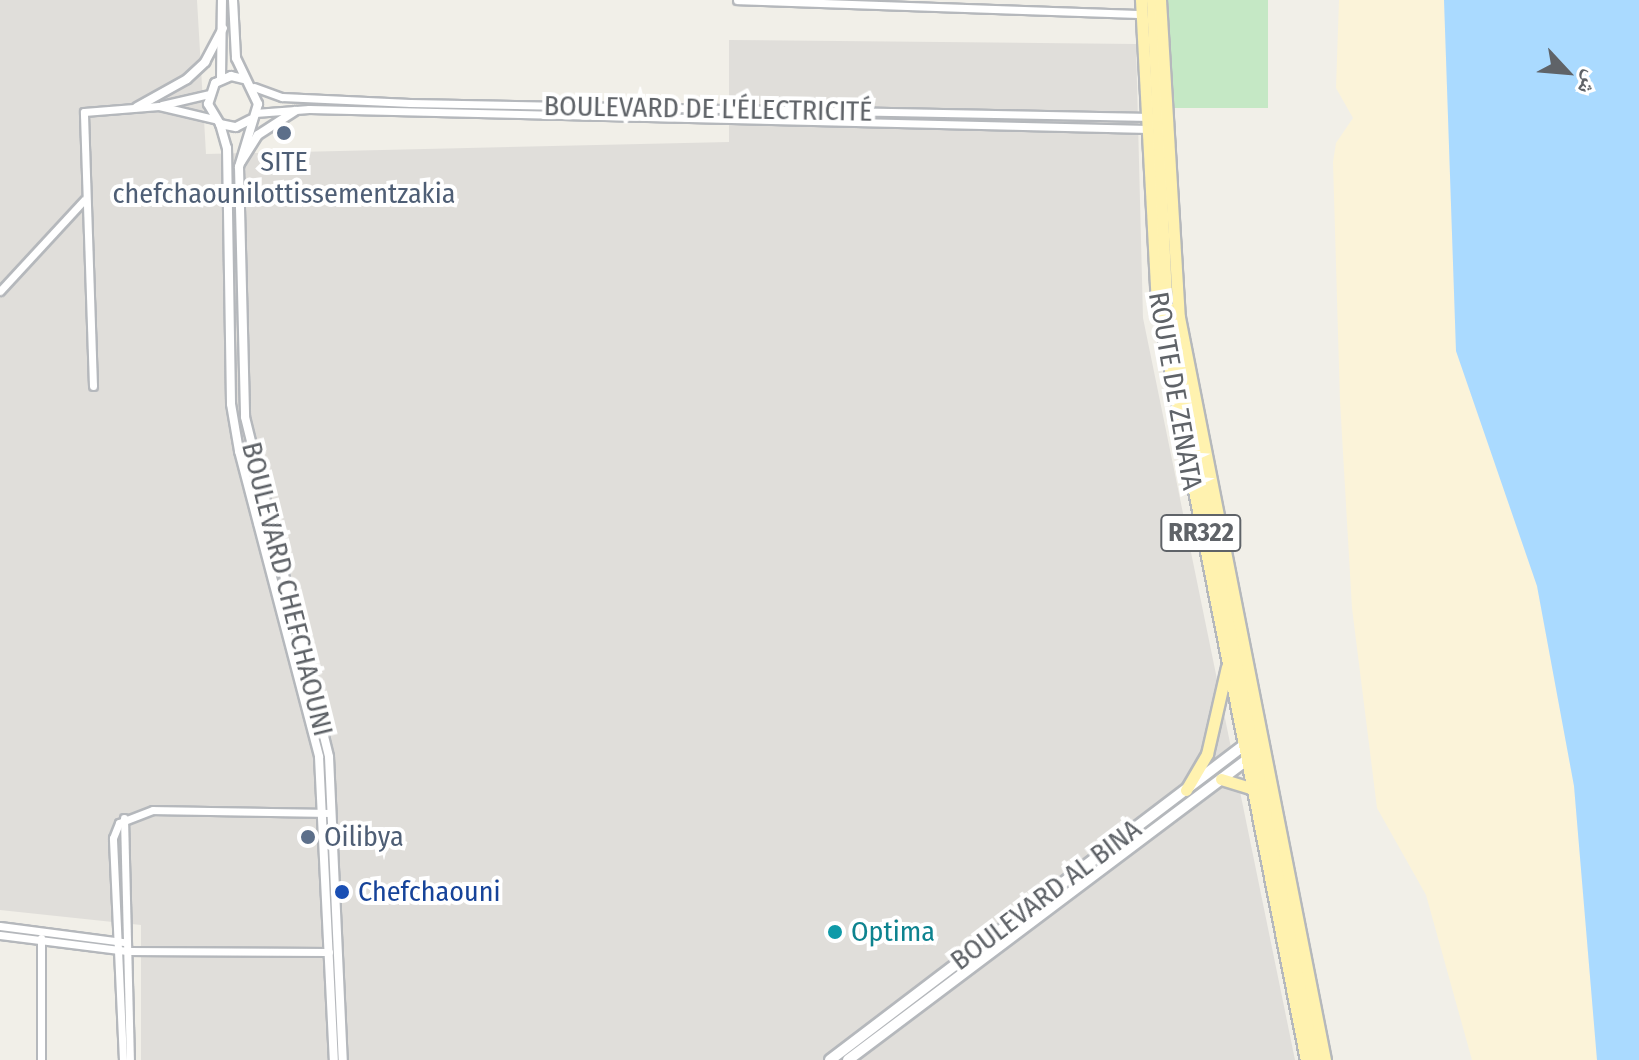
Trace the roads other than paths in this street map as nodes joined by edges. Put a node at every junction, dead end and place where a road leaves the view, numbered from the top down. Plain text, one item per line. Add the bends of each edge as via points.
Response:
1 (222, 0) edge
2 (233, 0) edge
3 (737, 0) edge
4 (1146, 0) edge
5 (1160, 0) edge
6 (839, 2) edge
7 (978, 4) edge
8 (1142, 14) junction
9 (223, 28) junction
10 (221, 79) junction
11 (244, 79) junction
12 (254, 87) junction
13 (209, 94) junction
14 (159, 106) junction
15 (137, 107) junction
16 (295, 111) junction
17 (253, 116) junction
18 (217, 121) junction
19 (1155, 123) junction
20 (239, 167) junction
21 (84, 200) junction
22 (0, 291) edge
23 (93, 386) dead end
24 (1227, 663) junction
25 (1252, 739) junction
26 (1256, 755) junction
27 (1221, 779) junction
28 (1254, 789) junction
29 (1186, 790) junction
30 (321, 813) junction
31 (332, 813) junction
32 (0, 926) edge
33 (0, 935) edge
34 (41, 936) junction
35 (126, 947) junction
36 (329, 952) junction
37 (41, 1060) edge
38 (123, 1060) edge
39 (130, 1060) edge
40 (334, 1060) edge
41 (343, 1060) edge
42 (830, 1060) edge
43 (848, 1060) edge
44 (1310, 1060) edge
45 (1325, 1060) edge

1 - 9 street
2 - 11 street via 234,45
3 - 6 street
4 - 8 main road, ROUTE DE ZENATA / RR322
4 - 19 main road, ROUTE DE ZENATA / RR322
5 - 19 main road, ROUTE DE ZENATA / RR322
6 - 7 street
7 - 8 street
8 - 19 main road, ROUTE DE ZENATA / RR322
9 - 10 street
9 - 15 street via 205,62 187,79
10 - 11 street
10 - 13 street
11 - 12 street
12 - 17 street, BOULEVARD CHEFCHAOUNI
12 - 19 street, BOULEVARD DE L'ÉLECTRICITÉ via 282,97 410,103
13 - 14 street
13 - 18 street, BOULEVARD CHEFCHAOUNI
14 - 15 street
14 - 18 street
15 - 21 street via 84,112
16 - 17 street, BOULEVARD DE L'ÉLECTRICITÉ
16 - 19 street, BOULEVARD DE L'ÉLECTRICITÉ
16 - 20 street via 258,135
17 - 18 street via 236,127
17 - 20 street, BOULEVARD CHEFCHAOUNI
18 - 30 street, BOULEVARD CHEFCHAOUNI via 227,148 234,428 318,749
19 - 24 main road, ROUTE DE ZENATA / RR322 via 1157,302
19 - 25 main road, ROUTE DE ZENATA / RR322 via 1179,317
20 - 31 street, BOULEVARD CHEFCHAOUNI via 247,434 324,726
21 - 22 street
21 - 23 street
24 - 25 main road, ROUTE DE ZENATA / RR322
24 - 29 main road via 1207,754
25 - 26 main road, ROUTE DE ZENATA / RR322
25 - 26 main road, ROUTE DE ZENATA / RR322
25 - 29 main road, BOULEVARD AL BINA
26 - 27 main road, BOULEVARD AL BINA
26 - 28 main road, ROUTE DE ZENATA / RR322
26 - 44 main road, ROUTE DE ZENATA / RR322
26 - 45 main road, ROUTE DE ZENATA / RR322
27 - 28 main road
27 - 43 main road, BOULEVARD AL BINA
28 - 44 main road, ROUTE DE ZENATA / RR322
29 - 42 main road, BOULEVARD AL BINA
30 - 31 street
30 - 35 street via 153,810 124,818
30 - 36 street, BOULEVARD CHEFCHAOUNI
31 - 41 street, BOULEVARD CHEFCHAOUNI
32 - 34 street
33 - 34 street
34 - 35 street
34 - 37 street
35 - 36 street
35 - 38 street
35 - 39 street
36 - 40 street, BOULEVARD CHEFCHAOUNI

